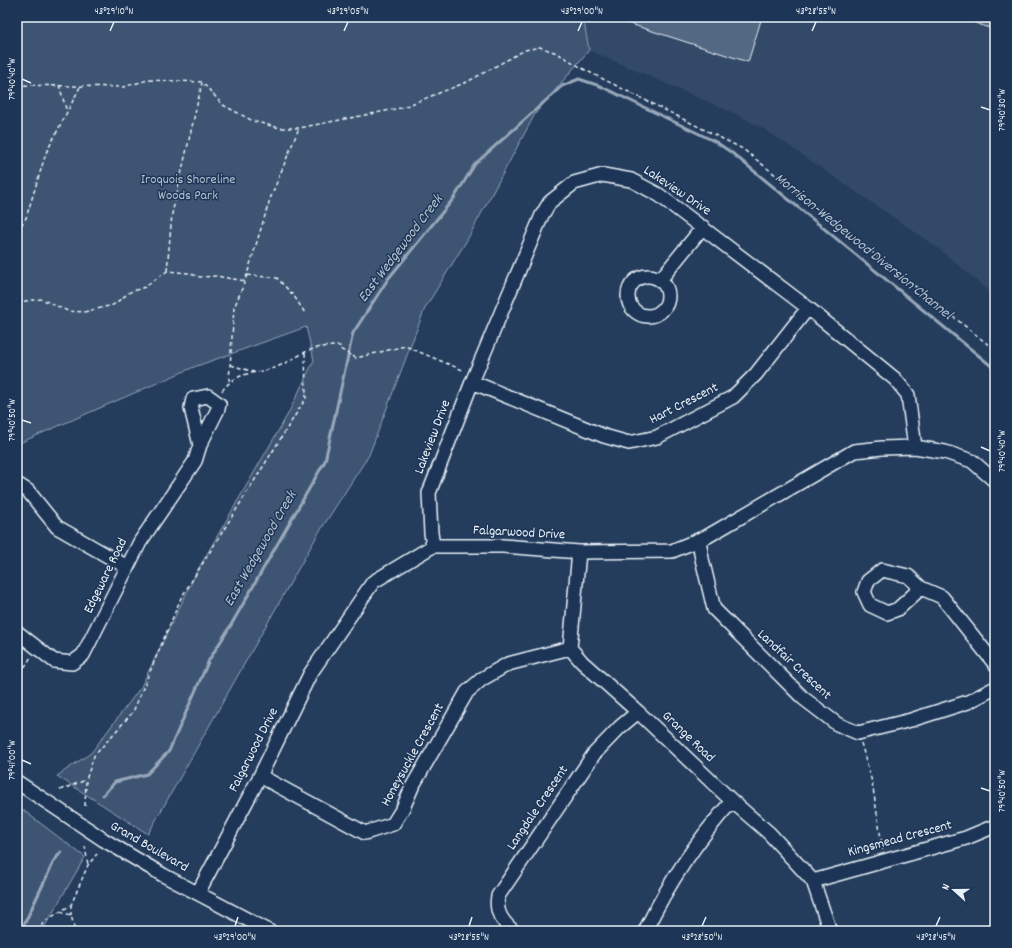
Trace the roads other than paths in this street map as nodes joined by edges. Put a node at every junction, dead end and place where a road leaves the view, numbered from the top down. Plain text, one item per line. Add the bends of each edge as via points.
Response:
1 (703, 227) junction
2 (660, 280) dead end
3 (808, 308) junction
4 (472, 382) junction
5 (200, 445) junction
6 (915, 447) junction
7 (995, 481) edge
8 (17, 484) edge
9 (699, 540) junction
10 (433, 546) junction
11 (579, 552) junction
12 (127, 568) junction
13 (921, 588) dead end
14 (17, 632) edge
15 (570, 648) junction
16 (995, 664) edge
17 (995, 688) edge
18 (638, 712) junction
19 (260, 776) junction
20 (17, 782) edge
21 (732, 801) junction
22 (995, 826) edge
23 (813, 881) junction
24 (198, 893) junction
25 (269, 931) edge
26 (513, 931) edge
27 (645, 931) edge
28 (830, 931) edge

1 - 2 street
1 - 3 street, Lakeview Drive
1 - 4 street, Lakeview Drive via 659,195 631,180 603,175 574,183 550,202 542,215
3 - 4 street, Hart Crescent via 756,374 733,397 657,438 629,443 604,436
3 - 6 street, Lakeview Drive via 895,379 908,395
4 - 10 street, Lakeview Drive via 428,493
5 - 5 street, Edgeware Road via 219,404 208,396 193,399 191,408
5 - 12 street, Edgeware Road via 195,461 140,542
6 - 7 street, Falgarwood Drive via 945,452 972,461
6 - 9 street, Falgarwood Drive via 854,451
8 - 12 street via 28,491 57,527
9 - 11 street, Falgarwood Drive via 672,552
9 - 17 street, Landfair Crescent via 714,609 803,698 837,724 858,733 968,702
10 - 11 street, Falgarwood Drive via 503,546
10 - 19 street, Falgarwood Drive via 374,582 310,674
11 - 15 street
12 - 14 street, Edgeware Road via 83,655 72,663 54,661
13 - 16 street via 942,596
15 - 18 street, Grange Road
15 - 19 street, Honeysuckle Crescent via 508,664 482,679 467,692 393,824 365,833
18 - 21 street, Grange Road
18 - 26 street, Langdale Crescent via 594,754 498,896 496,904 502,921
19 - 24 street, Falgarwood Drive
20 - 24 street, Grand Boulevard via 104,840
21 - 23 street, Grange Road via 769,833
21 - 27 street via 712,823 684,864
22 - 23 street, Kingsmead Crescent via 966,838
23 - 28 street, Grange Road
24 - 25 street, Grand Boulevard

